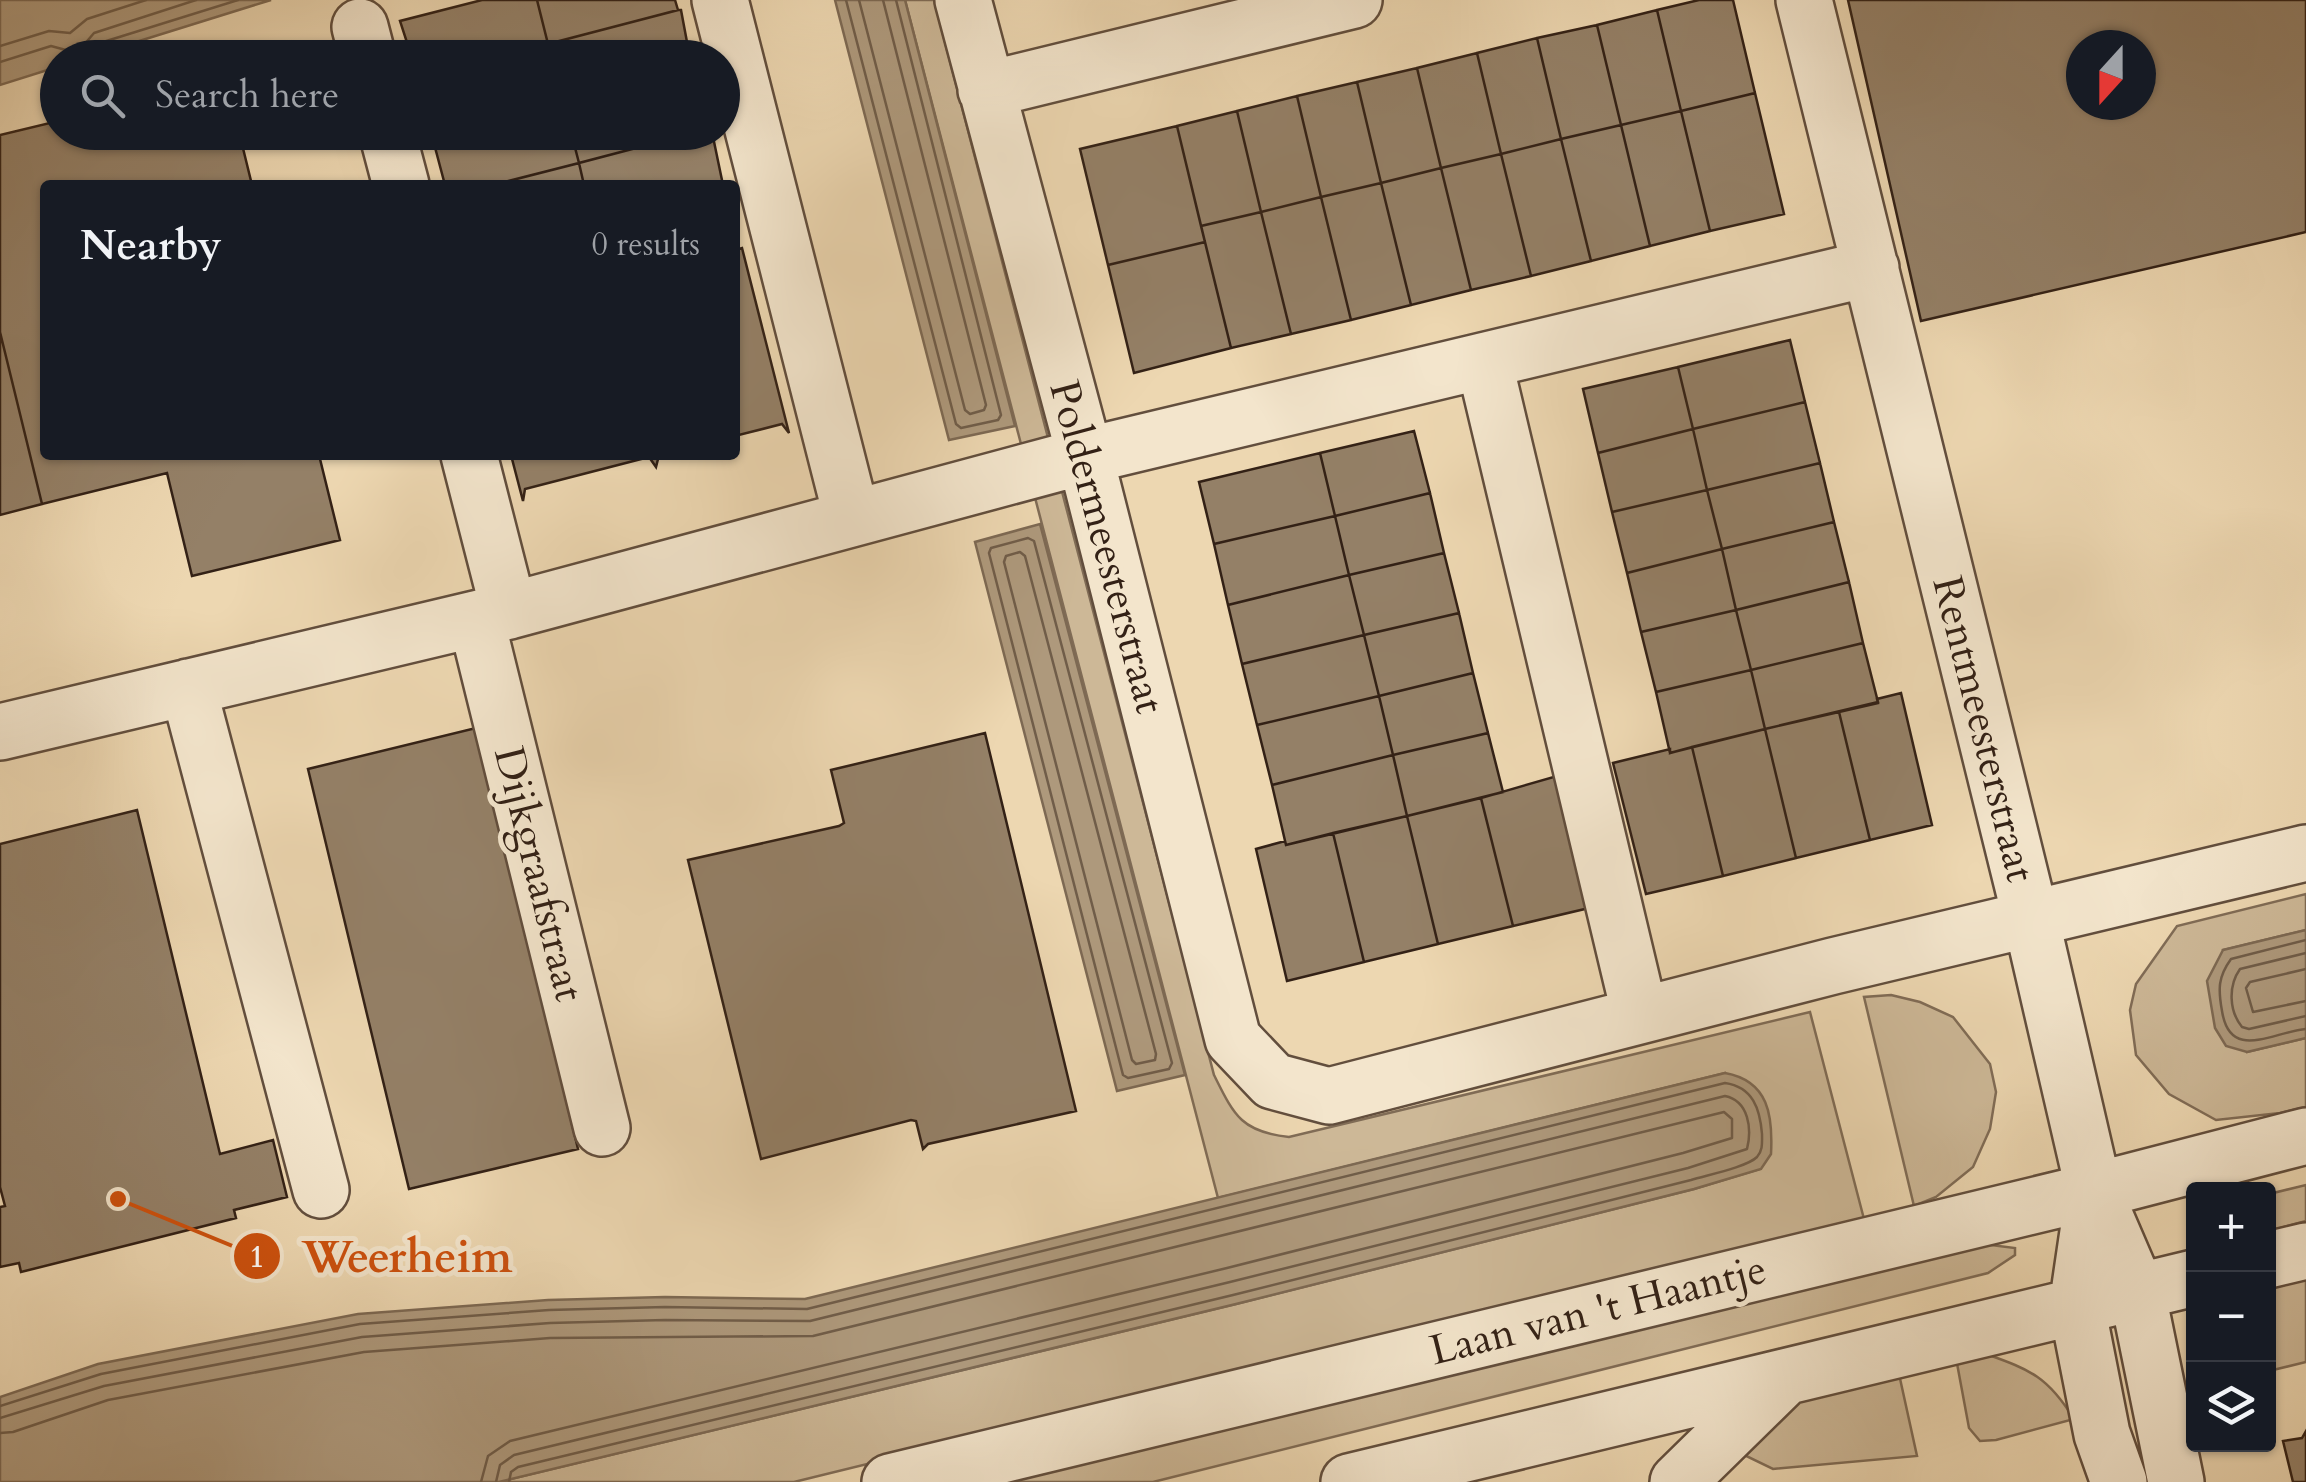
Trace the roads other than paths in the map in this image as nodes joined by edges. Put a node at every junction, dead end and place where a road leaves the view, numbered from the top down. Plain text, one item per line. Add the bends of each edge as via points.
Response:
1 (720, 0) edge
2 (963, 0) edge
3 (1354, 0) edge
4 (1804, 0) edge
5 (730, 40) edge
6 (740, 78) edge
7 (986, 90) junction
8 (391, 150) edge
9 (399, 180) edge
10 (1871, 268) junction
11 (1484, 361) junction
12 (1085, 456) junction
13 (470, 460) edge
14 (852, 518) junction
15 (492, 615) junction
16 (188, 687) junction
17 (0, 732) edge
18 (2306, 852) edge
19 (2031, 919) junction
20 (1640, 1014) junction
21 (602, 1128) dead end
22 (2306, 1136) edge
23 (322, 1190) dead end
24 (2094, 1191) junction
25 (2306, 1251) edge
26 (2276, 1258) edge
27 (2186, 1280) edge
28 (2137, 1291) junction
29 (2076, 1307) junction
30 (1785, 1378) junction
31 (890, 1482) edge
32 (1349, 1482) edge
33 (1678, 1482) edge
34 (2119, 1482) edge
35 (2176, 1482) edge

1 - 5 street
2 - 7 street, Poldermeesterstraat
3 - 7 street
4 - 10 street, Rentmeesterstraat
6 - 14 street
7 - 12 street, Poldermeesterstraat
8 - 9 street
10 - 11 street
10 - 19 street, Rentmeesterstraat
11 - 12 street
11 - 20 street
12 - 14 street
12 - 20 street, Poldermeesterstraat via 1234,1038 1273,1081 1328,1096
13 - 15 street, Dijkgraafstraat
14 - 15 street
15 - 16 street
15 - 21 street, Dijkgraafstraat
16 - 17 street
16 - 23 street
18 - 19 street
19 - 20 street
19 - 24 street, Rentmeesterstraat
22 - 24 street, Laan van 't Haantje
24 - 28 street
24 - 29 street
24 - 31 street, Laan van 't Haantje
25 - 26 street
27 - 28 street
28 - 29 street
28 - 35 street
29 - 30 street
29 - 34 street via 2102,1434
30 - 32 street
30 - 33 street

